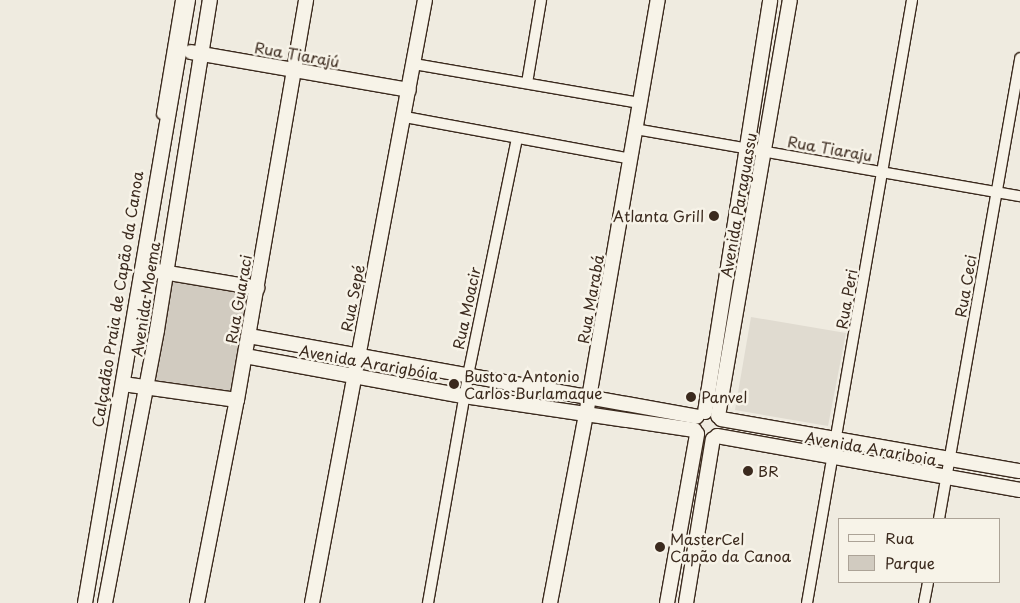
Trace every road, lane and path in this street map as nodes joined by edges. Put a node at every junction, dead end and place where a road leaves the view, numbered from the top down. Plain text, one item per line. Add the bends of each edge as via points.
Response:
1 (181, 0) edge
2 (188, 0) edge
3 (210, 0) edge
4 (306, 0) edge
5 (425, 0) edge
6 (541, 0) edge
7 (658, 0) edge
8 (770, 0) edge
9 (790, 0) edge
10 (912, 0) edge
11 (179, 49) junction
12 (199, 54) junction
13 (1020, 58) edge
14 (414, 64) junction
15 (295, 70) junction
16 (527, 83) junction
17 (409, 90) junction
18 (640, 103) junction
19 (405, 117) junction
20 (635, 129) junction
21 (517, 138) junction
22 (745, 148) junction
23 (764, 151) junction
24 (631, 159) junction
25 (884, 172) junction
26 (996, 192) junction
27 (1020, 196) edge
28 (145, 269) junction
29 (167, 272) junction
30 (257, 288) junction
31 (248, 336) junction
32 (357, 355) junction
33 (245, 356) junction
34 (352, 374) junction
35 (468, 375) junction
36 (123, 384) junction
37 (147, 386) junction
38 (464, 396) junction
39 (590, 396) junction
40 (237, 400) junction
41 (586, 415) junction
42 (705, 421) junction
43 (715, 437) junction
44 (836, 439) junction
45 (905, 451) junction
46 (832, 458) junction
47 (950, 459) junction
48 (902, 470) junction
49 (1020, 471) edge
50 (947, 478) junction
51 (1018, 490) edge
52 (939, 518) edge
53 (928, 583) edge
54 (81, 603) edge
55 (85, 603) edge
56 (104, 603) edge
57 (197, 603) edge
58 (312, 603) edge
59 (428, 603) edge
60 (550, 603) edge
61 (667, 603) edge
62 (686, 603) edge
63 (807, 603) edge
64 (924, 603) edge

1 - 54 street, Calçadão Praia de Capão da Canoa
2 - 11 street, Avenida Moema
3 - 12 street, Avenida Moema
4 - 15 street, Rua Guaraci
5 - 14 street, Rua Sepé
6 - 16 street
7 - 18 street, Rua Marabá
8 - 22 street, Avenida Paraguassu
9 - 23 street, Avenida Paraguassu
10 - 25 street, Rua Peri
11 - 12 street, Rua Tiarajú
11 - 28 street, Avenida Moema
12 - 15 street, Rua Tiarajú
12 - 29 street, Avenida Moema
13 - 26 street, Rua Ceci
14 - 16 street
14 - 17 street, Rua Sepé
15 - 17 street, Rua Tiarajú
15 - 30 street, Rua Guaraci
16 - 18 street
17 - 19 street, Rua Sepé
18 - 20 street, Rua Marabá
19 - 21 street
19 - 32 street, Rua Sepé
20 - 22 street, Rua Tiaraju
20 - 24 street, Rua Marabá
21 - 24 street
21 - 35 street, Rua Moacir
22 - 23 street, Rua Tiaraju
22 - 42 street, Avenida Paraguassu
23 - 25 street, Rua Tiaraju
23 - 42 street, Avenida Paraguassu
24 - 39 street, Rua Marabá
25 - 26 street, Rua Tiaraju
25 - 44 street, Rua Peri
26 - 27 street, Rua Tiaraju
26 - 47 street, Rua Ceci
28 - 29 street
28 - 36 street, Avenida Moema
29 - 30 street
29 - 37 street, Avenida Moema
30 - 31 street, Rua Guaraci
31 - 32 street, Avenida Ararigbóia
31 - 33 street, Rua Guaraci
32 - 34 street, Rua Sepé
32 - 35 street, Avenida Ararigbóia
33 - 34 street, Avenida Ararigbóia
33 - 40 street, Rua Guaraci
34 - 38 street, Avenida Ararigbóia
34 - 58 street, Rua Sepé
35 - 38 street, Rua Moacir
35 - 39 street, Avenida Ararigbóia
36 - 37 street
36 - 55 street, Avenida Moema
37 - 40 street
37 - 56 street, Avenida Moema
38 - 41 street, Avenida Ararigbóia
38 - 59 street, Rua Moacir
39 - 41 street, Rua Marabá
39 - 42 street, Avenida Ararigbóia
40 - 57 street, Rua Guaraci
41 - 42 street, Avenida Ararigbóia
41 - 60 street, Rua Marabá
42 - 43 street, Avenida Arariboia via 704,439
42 - 43 street via 722,428
42 - 44 street, Avenida Arariboia
42 - 61 street, Avenida Paraguassu
43 - 46 street, Avenida Arariboia
43 - 62 street
44 - 45 street, Avenida Arariboia
44 - 46 street, Rua Peri
45 - 47 street, Avenida Arariboia
45 - 48 street
46 - 48 street, Avenida Arariboia
46 - 63 street, Rua Peri
47 - 49 street, Avenida Arariboia
47 - 50 street, Rua Ceci
48 - 50 street, Avenida Arariboia
49 - 51 street
50 - 51 street, Avenida Arariboia
50 - 52 street, Rua Ceci
53 - 64 street

